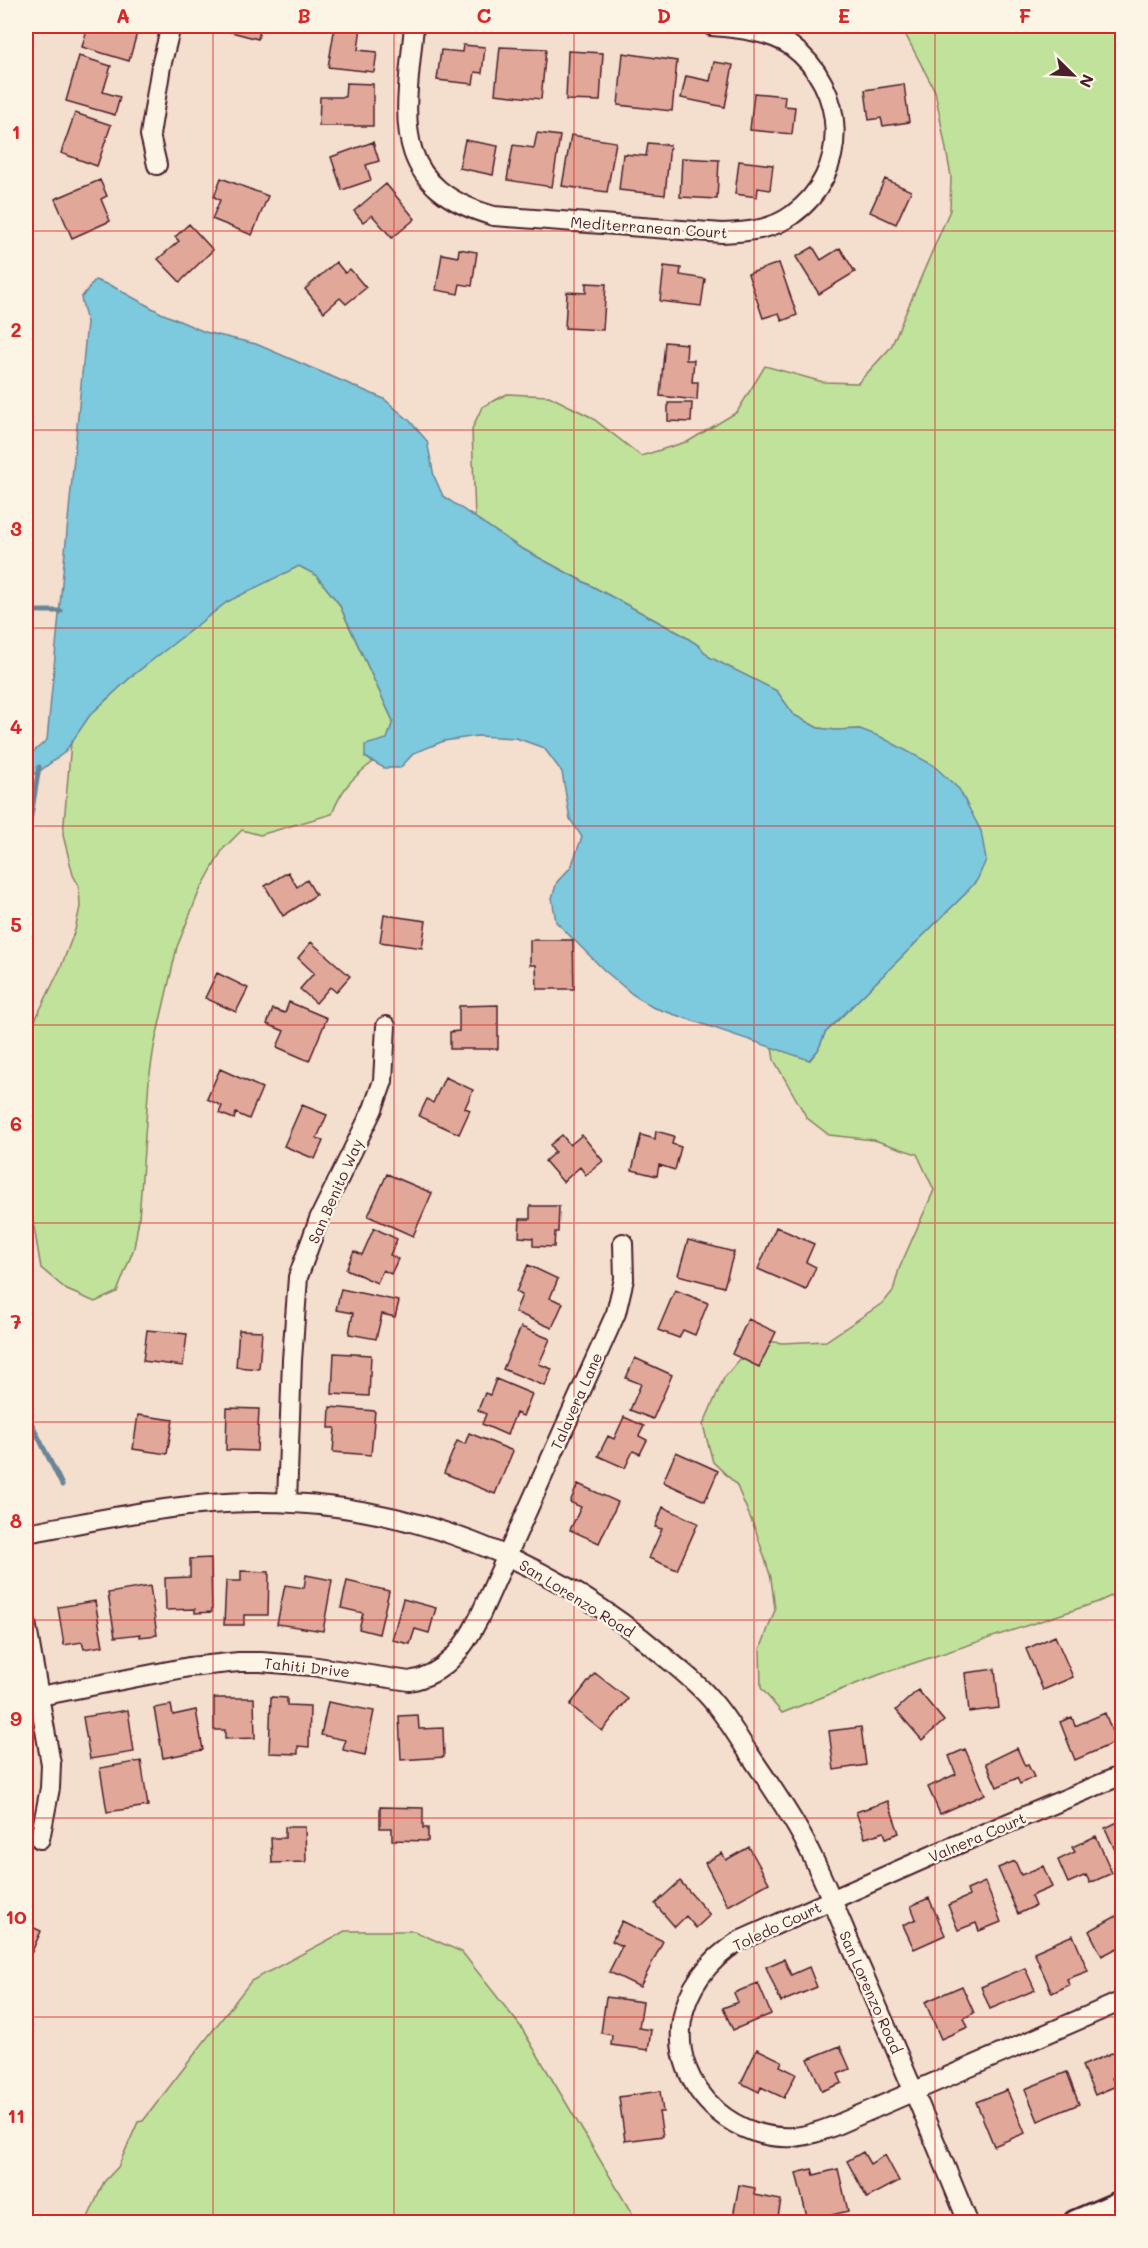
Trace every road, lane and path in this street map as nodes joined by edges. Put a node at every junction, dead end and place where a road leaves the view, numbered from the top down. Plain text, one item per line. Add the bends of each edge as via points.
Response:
1 (171, 26) edge
2 (414, 26) edge
3 (712, 26) edge
4 (157, 165) dead end
5 (386, 1026) dead end
6 (623, 1243) dead end
7 (287, 1502) junction
8 (26, 1533) edge
9 (507, 1555) junction
10 (26, 1622) edge
11 (40, 1696) junction
12 (1122, 1775) edge
13 (40, 1839) dead end
14 (831, 1900) junction
15 (1122, 2001) edge
16 (915, 2091) junction
17 (1122, 2202) edge
18 (968, 2223) edge
19 (1075, 2223) edge

1 - 4 street via 150,135
2 - 3 street, Mediterranean Court via 406,108 413,155 436,188 460,204 494,216 723,233 751,231 792,215 812,196 827,172 834,149 835,121 830,97 819,74 789,45 739,28
5 - 7 street, San Benito Way via 383,1081 319,1219 298,1277
6 - 9 street, Talavera Lane via 624,1279 616,1313
7 - 8 street, San Lorenzo Road via 198,1504
7 - 9 street, San Lorenzo Road via 392,1516
9 - 11 street, Tahiti Drive via 465,1644 450,1662 429,1676 391,1679 311,1665 239,1662 189,1667
9 - 14 street, San Lorenzo Road via 548,1576 632,1630 714,1702 805,1842
10 - 11 street
11 - 13 street via 51,1776
12 - 14 street, Valnera Court
14 - 16 street, San Lorenzo Road
14 - 16 street, Toledo Court via 739,1941 722,1951 702,1972 682,2016 681,2050 690,2076 704,2097 731,2121 778,2137 823,2130
15 - 16 street
16 - 18 street, San Lorenzo Road
17 - 19 main road

